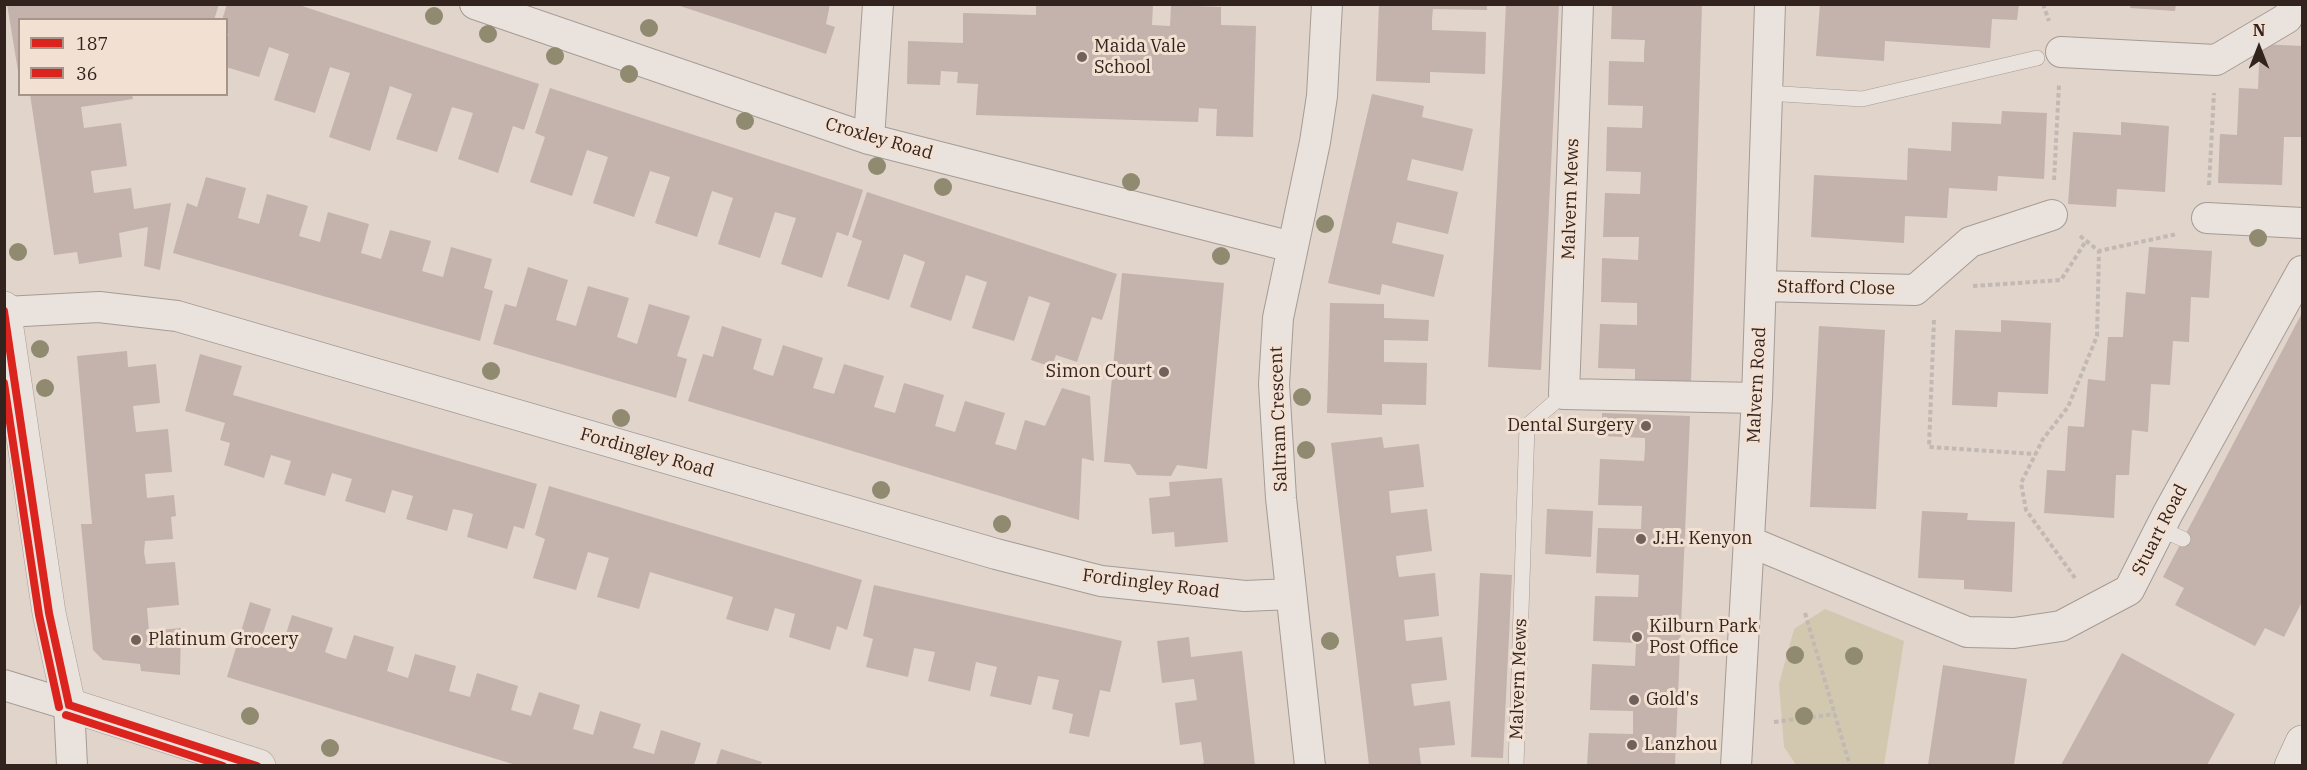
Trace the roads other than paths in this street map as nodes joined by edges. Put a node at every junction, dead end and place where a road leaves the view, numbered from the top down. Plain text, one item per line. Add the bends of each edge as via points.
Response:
1 (475, 4) edge
2 (878, 4) edge
3 (1327, 4) edge
4 (1578, 4) edge
5 (1770, 4) edge
6 (2295, 4) edge
7 (2049, 55) joint
8 (1767, 93) junction
9 (869, 139) junction
10 (2052, 215) road end
11 (2206, 219) road end
12 (2302, 223) edge
13 (1292, 247) junction
14 (2302, 271) edge
15 (1761, 286) junction
16 (5, 310) edge
17 (1564, 394) junction
18 (1756, 398) junction
19 (1748, 541) junction
20 (1291, 594) junction
21 (4, 686) edge
22 (69, 705) junction
23 (2302, 741) edge
24 (72, 765) edge
25 (259, 765) edge
26 (1310, 765) edge
27 (1516, 765) edge
28 (1736, 765) edge
29 (2291, 765) edge

1 - 9 street, Croxley Road
2 - 9 street
3 - 13 street, Saltram Crescent via 1322,96
4 - 17 street, Malvern Mews
5 - 8 street, Malvern Road
6 - 7 street via 2287,18 2216,60
7 - 8 lane via 1862,99
8 - 15 street, Malvern Road
9 - 13 street, Croxley Road
10 - 15 street, Stafford Close via 1970,242 1915,290
11 - 12 street
13 - 20 street, Saltram Crescent via 1278,318 1274,384
14 - 19 street, Stuart Road via 2171,534 2130,590 2061,626 2014,633 1967,632
15 - 18 street, Malvern Road
16 - 20 street, Fordingley Road via 99,307 177,316 1101,581 1245,596
16 - 22 street via 49,612
17 - 18 street
17 - 27 lane, Malvern Mews via 1527,426
18 - 19 street, Malvern Road
19 - 28 street, Malvern Road
20 - 26 street, Saltram Crescent
21 - 22 street
22 - 24 street
22 - 25 street
23 - 29 street

